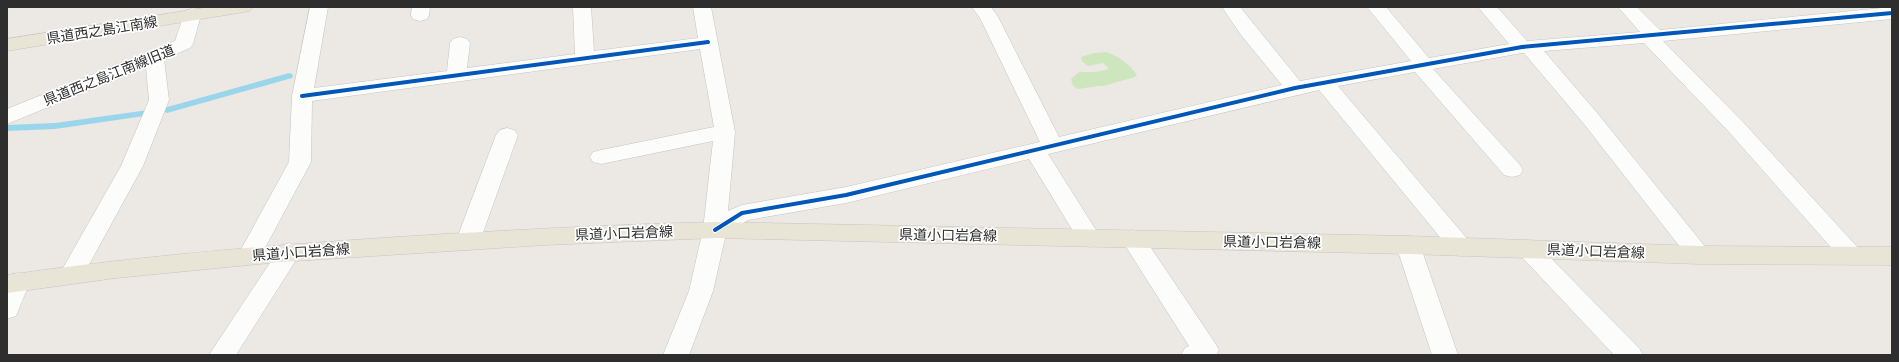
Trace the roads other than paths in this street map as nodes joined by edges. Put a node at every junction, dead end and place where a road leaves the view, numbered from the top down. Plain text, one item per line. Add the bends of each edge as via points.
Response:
1 (244, 7) edge
2 (319, 7) edge
3 (582, 7) edge
4 (702, 7) edge
5 (981, 7) edge
6 (1231, 7) edge
7 (1376, 7) edge
8 (1487, 7) edge
9 (1627, 7) edge
10 (1796, 7) edge
11 (1892, 13) edge
12 (192, 15) junction
13 (1812, 21) junction
14 (1652, 36) junction
15 (708, 42) junction
16 (460, 43) dead end
17 (7, 45) edge
18 (1526, 46) junction
19 (154, 56) junction
20 (585, 58) junction
21 (1422, 65) junction
22 (456, 75) junction
23 (1324, 83) junction
24 (1295, 88) junction
25 (302, 96) junction
26 (7, 117) edge
27 (725, 132) junction
28 (507, 135) dead end
29 (1044, 149) junction
30 (601, 157) dead end
31 (1512, 170) dead end
32 (715, 230) junction
33 (1089, 238) junction
34 (1133, 239) junction
35 (468, 241) junction
36 (1408, 245) junction
37 (1461, 247) junction
38 (1528, 249) junction
39 (289, 252) junction
40 (250, 255) junction
41 (1699, 255) junction
42 (1852, 256) junction
43 (1889, 259) edge
44 (71, 275) junction
45 (12, 283) edge
46 (7, 309) edge
47 (1203, 353) edge
48 (222, 355) edge
49 (676, 355) edge
50 (1445, 355) edge
51 (1630, 355) edge

1 - 12 main road, 県道西之島江南線
2 - 25 street
3 - 20 street
4 - 15 street
5 - 29 street via 989,17
6 - 24 street
7 - 21 street
8 - 18 street
9 - 14 street
10 - 13 street
11 - 13 street
12 - 17 main road, 県道西之島江南線
12 - 19 street, 県道西之島江南線旧道 via 183,44
13 - 14 street
14 - 18 street
14 - 42 street
15 - 20 street
15 - 27 street
16 - 22 street
18 - 21 street
18 - 41 street via 1591,119
19 - 26 street, 県道西之島江南線旧道
19 - 44 street via 159,100 132,166
20 - 22 street
21 - 23 street
21 - 31 street
22 - 25 street
23 - 24 street
23 - 37 street
24 - 29 street
25 - 40 street via 300,162
27 - 30 street
27 - 32 street
28 - 35 street
29 - 32 street via 846,195 742,213
29 - 33 street
32 - 33 main road, 県道小口岩倉線
32 - 35 main road, 県道小口岩倉線 via 644,231
32 - 49 street via 701,291
33 - 34 main road, 県道小口岩倉線
34 - 36 main road, 県道小口岩倉線
34 - 47 street
35 - 39 main road, 県道小口岩倉線
36 - 37 main road, 県道小口岩倉線
36 - 50 street
37 - 38 main road, 県道小口岩倉線
38 - 41 main road, 県道小口岩倉線
38 - 51 street
39 - 40 main road, 県道小口岩倉線
39 - 48 street
40 - 44 main road, 県道小口岩倉線
41 - 42 main road, 県道小口岩倉線
42 - 43 main road, 県道小口岩倉線
44 - 45 main road, 県道小口岩倉線
45 - 46 street

